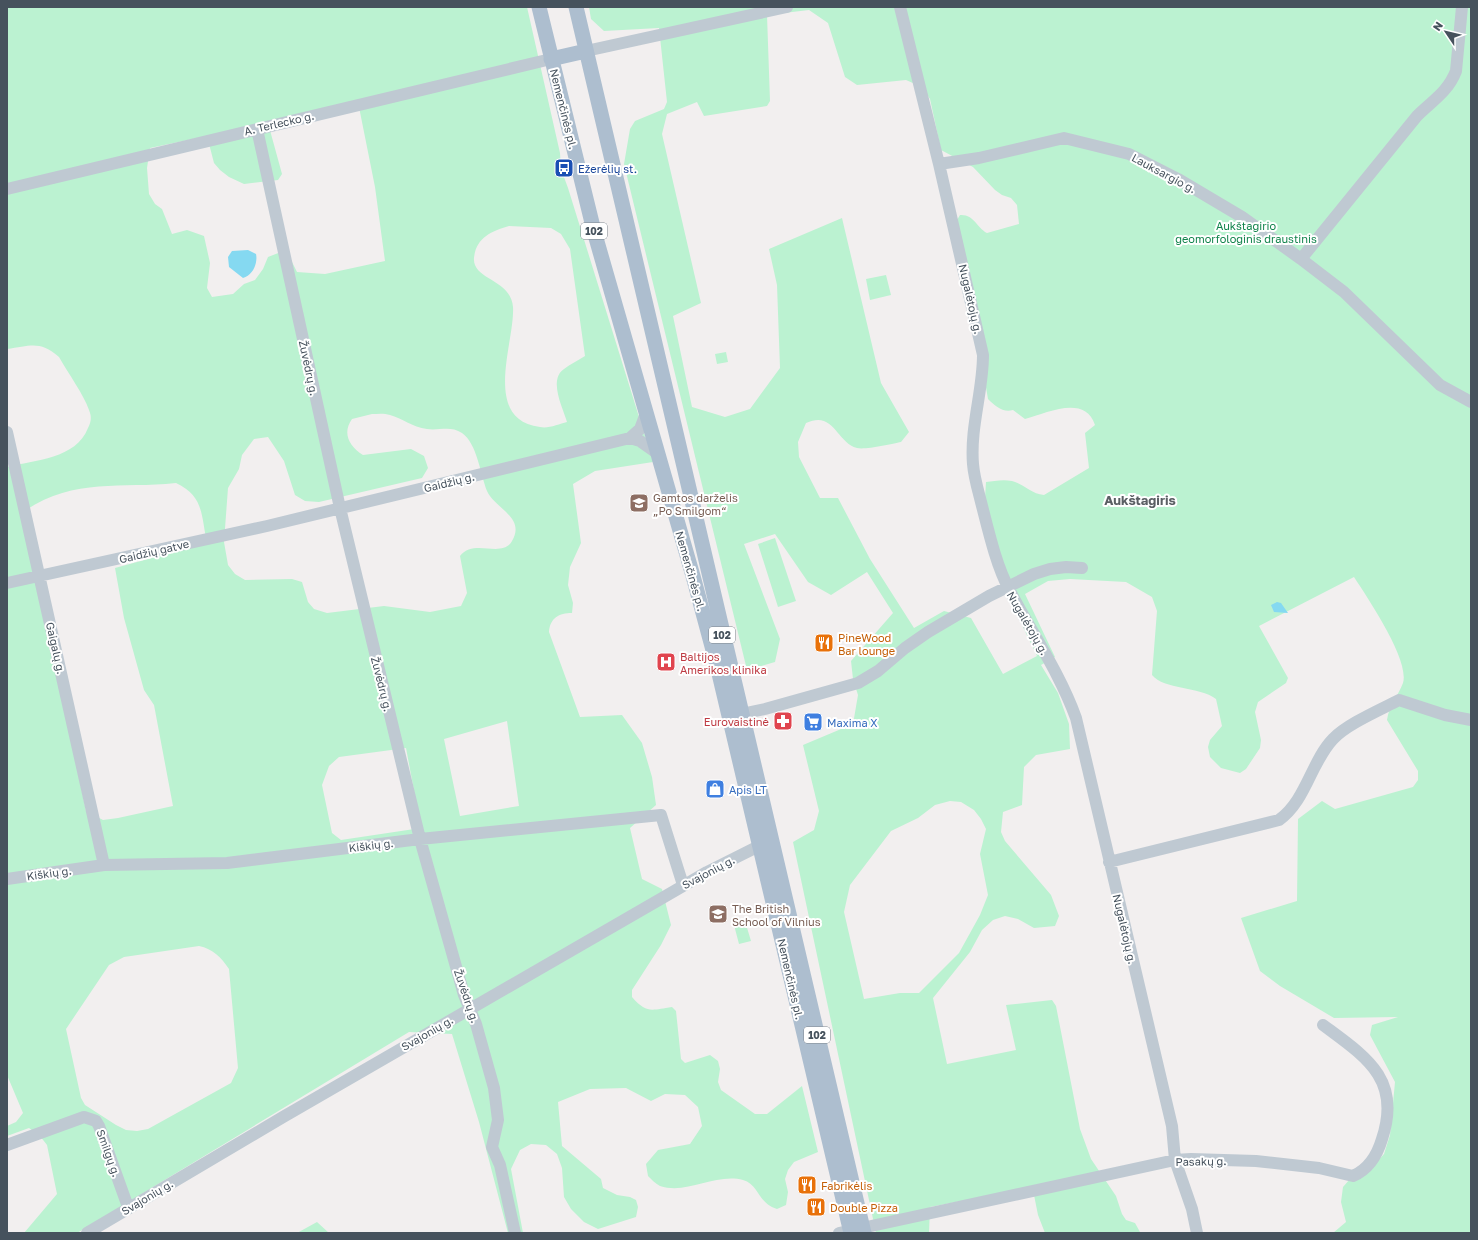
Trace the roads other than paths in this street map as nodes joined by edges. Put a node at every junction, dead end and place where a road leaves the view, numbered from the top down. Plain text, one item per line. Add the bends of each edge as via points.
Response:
1 (539, 7) edge
2 (576, 7) edge
3 (787, 7) edge
4 (900, 7) edge
5 (1462, 7) edge
6 (586, 51) junction
7 (551, 59) junction
8 (257, 129) junction
9 (939, 164) junction
10 (7, 189) edge
11 (1301, 259) junction
12 (1471, 402) edge
13 (646, 413) junction
14 (7, 432) edge
15 (630, 438) junction
16 (657, 453) junction
17 (340, 508) junction
18 (267, 526) joint
19 (1082, 568) dead end
20 (40, 577) junction
21 (7, 583) edge
22 (1008, 587) junction
23 (741, 714) junction
24 (1471, 720) edge
25 (420, 839) junction
26 (765, 843) junction
27 (1109, 862) junction
28 (104, 865) junction
29 (7, 879) edge
30 (683, 885) junction
31 (471, 1008) junction
32 (1323, 1026) dead end
33 (7, 1145) edge
34 (1175, 1160) junction
35 (128, 1207) junction
36 (853, 1232) edge
37 (87, 1233) edge
38 (515, 1233) edge
39 (1197, 1233) edge

1 - 7 main road, Nemenčinės pl. / 102
2 - 6 main road, Nemenčinės pl. / 102
3 - 6 street
4 - 9 street, Nugalėtojų g.
5 - 11 street via 1456,71 1452,80 1440,97 1416,116
6 - 7 main road
6 - 23 main road, Nemenčinės pl. / 102
7 - 8 street, A. Terlecko g.
7 - 13 main road, Nemenčinės pl. / 102 via 594,231
8 - 10 street, A. Terlecko g.
8 - 17 street, Žuvėdrų g.
9 - 11 street, Lauksargio g. via 978,158 1064,138 1129,154 1178,179 1242,217
9 - 22 street, Nugalėtojų g. via 983,355 973,436 973,464 989,534
11 - 12 street, Lauksargio g. via 1344,292 1440,385
13 - 15 street via 640,429
13 - 16 main road, Nemenčinės pl. / 102
14 - 20 street, Gaigalų g.
15 - 16 street via 640,441
15 - 17 street, Gaidžių g.
16 - 26 main road, Nemenčinės pl. / 102
17 - 18 street, Gaidžių g.
17 - 25 street, Žuvėdrų g.
18 - 20 street, Gaidžių gatve
19 - 22 street via 1050,569
20 - 21 street, Gaidžių gatve
20 - 28 street, Gaigalų g.
22 - 23 street via 928,632 878,671 858,683
22 - 27 street, Nugalėtojų g. via 1053,664 1068,697 1083,746
23 - 26 main road, Nemenčinės pl. / 102
24 - 27 street via 1445,715 1398,700 1333,739 1290,810 1279,820
25 - 28 street, Kiškių g. via 226,862
25 - 30 street, Kiškių g. via 661,815
25 - 31 street, Žuvėdrų g. via 464,995
26 - 30 street, Svajonių g.
26 - 36 main road, Nemenčinės pl. / 102
27 - 34 street, Nugalėtojų g. via 1172,1126
28 - 29 street, Kiškių g.
30 - 31 street, Svajonių g.
31 - 35 street, Svajonių g.
31 - 38 street, Žuvėdrų g. via 494,1088 498,1120 492,1147 500,1165
32 - 34 street, Pasakų g. via 1368,1060 1382,1082 1387,1096 1386,1129 1379,1149 1366,1169 1353,1176 1319,1168 1256,1161
33 - 35 street, Smilgų g. via 84,1117 91,1118 100,1126
34 - 36 street, Pasakų g.
34 - 39 street, Nugalėtojų g. via 1192,1209
35 - 37 street, Svajonių g.

